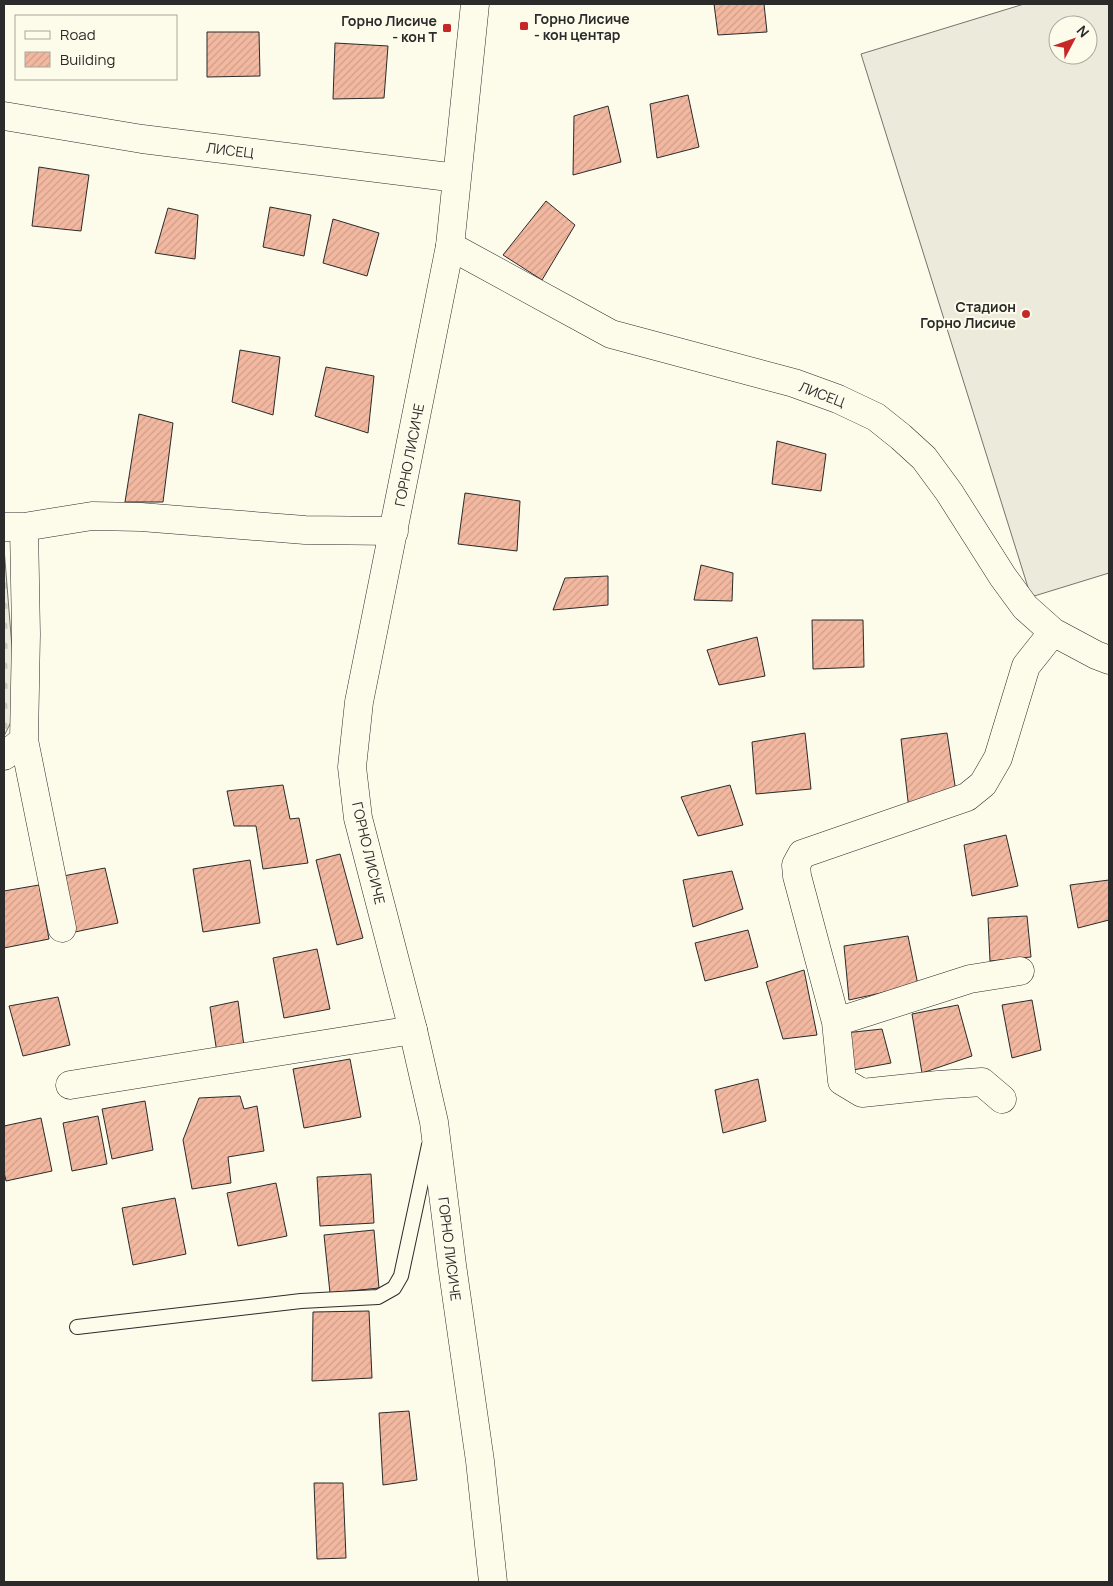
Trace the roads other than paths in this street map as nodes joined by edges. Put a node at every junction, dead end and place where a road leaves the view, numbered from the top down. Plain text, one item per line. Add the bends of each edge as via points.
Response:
1 (474, 4) edge
2 (4, 116) edge
3 (457, 178) junction
4 (450, 246) junction
5 (14, 527) edge
6 (394, 531) junction
7 (1053, 632) junction
8 (1109, 660) edge
9 (14, 748) edge
10 (62, 928) dead end
11 (1020, 971) dead end
12 (836, 1022) junction
13 (413, 1030) junction
14 (70, 1084) dead end
15 (1002, 1099) dead end
16 (434, 1122) junction
17 (77, 1326) dead end
18 (493, 1582) edge

1 - 3 street, ГОРНО ЛИСИЧЕ
2 - 3 street, ЛИСЕЦ via 142,139
3 - 4 street, ГОРНО ЛИСИЧЕ
4 - 6 street, ГОРНО ЛИСИЧЕ
4 - 7 street, ЛИСЕЦ via 611,334 794,383 876,417 924,458 1025,607
5 - 6 street via 92,516 306,530
5 - 9 street via 26,634
6 - 13 street, ГОРНО ЛИСИЧЕ via 359,702 352,767 358,818
7 - 8 street, ЛИСЕЦ
7 - 12 street via 1026,666 998,758 983,784 967,797 802,854 799,858 797,876
9 - 10 street
11 - 12 street via 970,980
12 - 15 street via 842,1082 862,1093 982,1082
13 - 14 street
13 - 16 street, ГОРНО ЛИСИЧЕ
16 - 17 lane via 401,1276 394,1288 378,1296 301,1301
16 - 18 street, ГОРНО ЛИСИЧЕ

